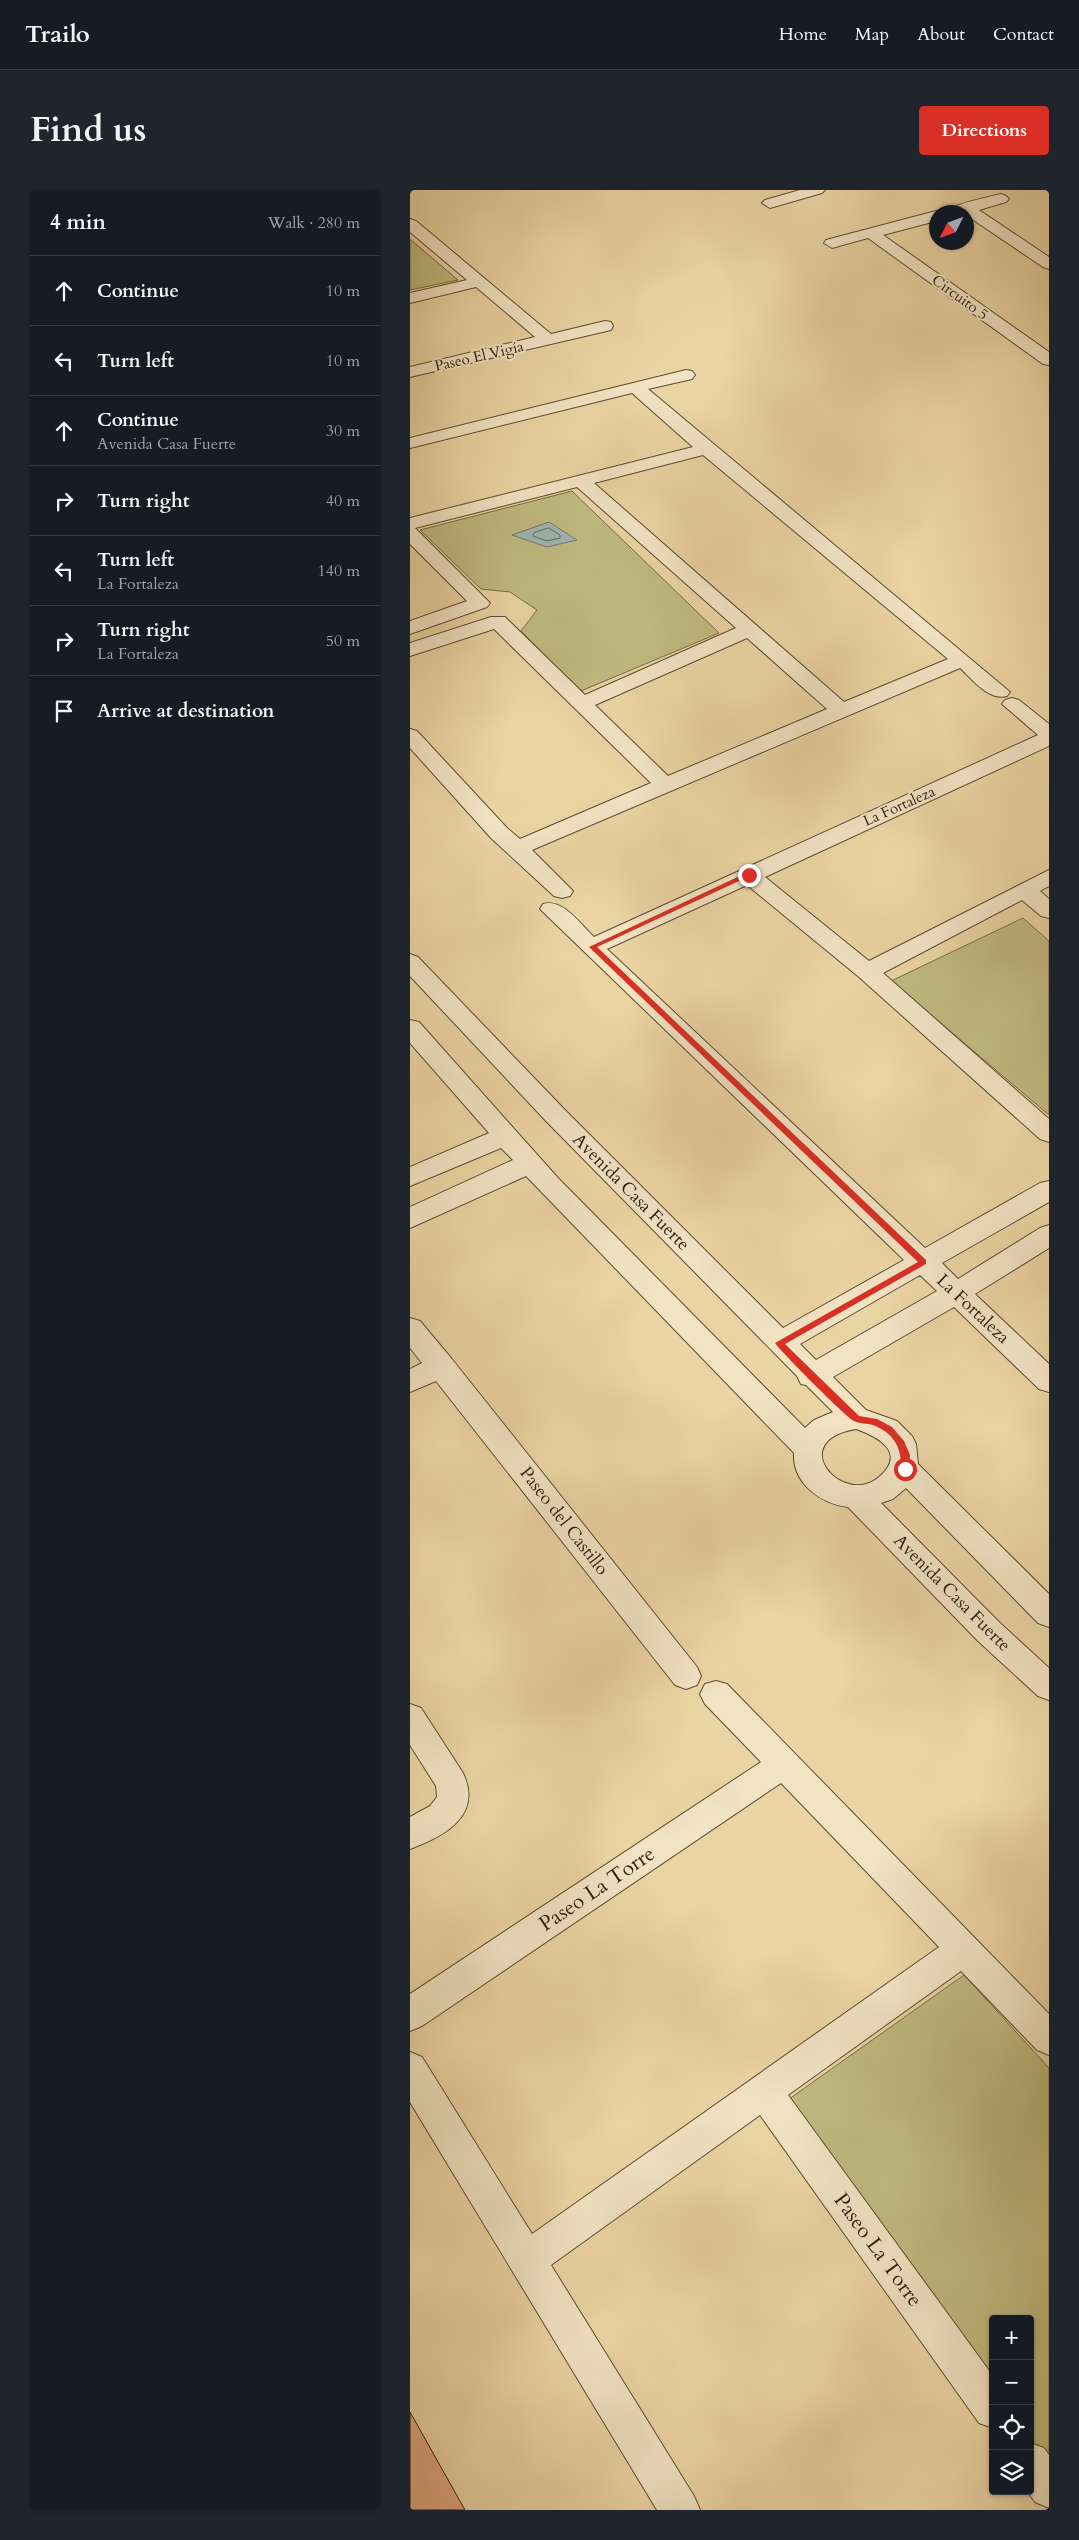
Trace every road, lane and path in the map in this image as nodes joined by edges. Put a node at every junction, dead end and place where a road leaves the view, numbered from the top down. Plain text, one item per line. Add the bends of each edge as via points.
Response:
1 (812, 190) edge
2 (1001, 199) dead end
3 (770, 203) dead end
4 (974, 206) edge
5 (929, 218) edge
6 (974, 219) edge
7 (410, 224) edge
8 (871, 233) junction
9 (832, 243) dead end
10 (1049, 264) edge
11 (478, 282) junction
12 (410, 298) edge
13 (605, 326) dead end
14 (547, 339) junction
15 (1049, 360) edge
16 (410, 372) edge
17 (686, 375) dead end
18 (635, 387) junction
19 (410, 443) edge
20 (706, 449) junction
21 (580, 480) junction
22 (410, 524) edge
23 (410, 533) edge
24 (410, 628) edge
25 (749, 630) junction
26 (410, 650) edge
27 (962, 660) junction
28 (583, 703) junction
29 (841, 712) junction
30 (410, 735) edge
31 (1049, 736) edge
32 (666, 786) junction
33 (516, 848) junction
34 (749, 875) junction
35 (1049, 878) edge
36 (1024, 890) junction
37 (1049, 911) edge
38 (592, 947) junction
39 (410, 962) edge
40 (867, 972) junction
41 (410, 1028) edge
42 (1049, 1133) edge
43 (505, 1136) junction
44 (530, 1163) junction
45 (410, 1177) edge
46 (1049, 1190) edge
47 (410, 1218) edge
48 (1049, 1235) edge
49 (923, 1262) junction
50 (956, 1293) junction
51 (410, 1328) edge
52 (779, 1343) junction
53 (442, 1366) junction
54 (811, 1376) junction
55 (410, 1381) edge
56 (1049, 1381) edge
57 (856, 1418) junction
58 (808, 1449) junction
59 (905, 1469) junction
60 (856, 1497) junction
61 (1049, 1614) edge
62 (686, 1676) dead end
63 (1049, 1687) edge
64 (716, 1694) dead end
65 (410, 1718) edge
66 (784, 1764) junction
67 (410, 1834) edge
68 (964, 1949) junction
69 (410, 2014) edge
70 (1049, 2038) edge
71 (410, 2069) edge
72 (764, 2092) junction
73 (527, 2260) junction
74 (989, 2405) edge
75 (1034, 2467) edge
76 (1049, 2488) edge
77 (680, 2510) edge

1 - 3 street
2 - 4 street
5 - 8 street
6 - 10 street
7 - 11 street, Paseo El Vigía
8 - 9 street
8 - 15 street, Circuito 5
11 - 12 street
11 - 14 street, Paseo El Vigía
13 - 14 street, Paseo El Vigía
14 - 16 street, Paseo El Vigía
17 - 18 street
18 - 19 street
18 - 20 street
20 - 21 street
20 - 27 street
21 - 22 street
21 - 25 street
23 - 24 street via 480,603
25 - 28 street
25 - 29 street
26 - 28 street via 498,621
27 - 29 street
27 - 31 street
28 - 32 street
29 - 32 street
30 - 33 street, La Fortaleza
31 - 34 street, La Fortaleza
32 - 33 street
33 - 38 street, La Fortaleza
34 - 38 street, La Fortaleza
34 - 40 street
35 - 36 street
36 - 37 street
36 - 40 street
38 - 49 street, La Fortaleza
39 - 52 street, Avenida Casa Fuerte
40 - 42 street
41 - 43 street
43 - 44 street
43 - 45 street
44 - 47 street
44 - 58 street
46 - 49 street
48 - 50 street
49 - 50 street, La Fortaleza
49 - 52 street
50 - 54 street
50 - 56 street, La Fortaleza
51 - 53 street, Paseo del Castillo
52 - 54 street, Avenida Casa Fuerte
53 - 55 street
53 - 62 street, Paseo del Castillo
54 - 57 street, Avenida Casa Fuerte
57 - 58 street via 825,1426 814,1436
57 - 59 street via 889,1429 900,1441 906,1455
58 - 60 street via 813,1476 839,1494
59 - 60 street via 895,1484 877,1494
59 - 61 street
60 - 63 street, Avenida Casa Fuerte
64 - 66 street
65 - 67 street via 452,1783 454,1801 441,1816
66 - 68 street
66 - 69 street, Paseo La Torre
68 - 70 street
68 - 72 street
71 - 73 street
72 - 73 street
72 - 74 street, Paseo La Torre
73 - 77 street
75 - 76 street

